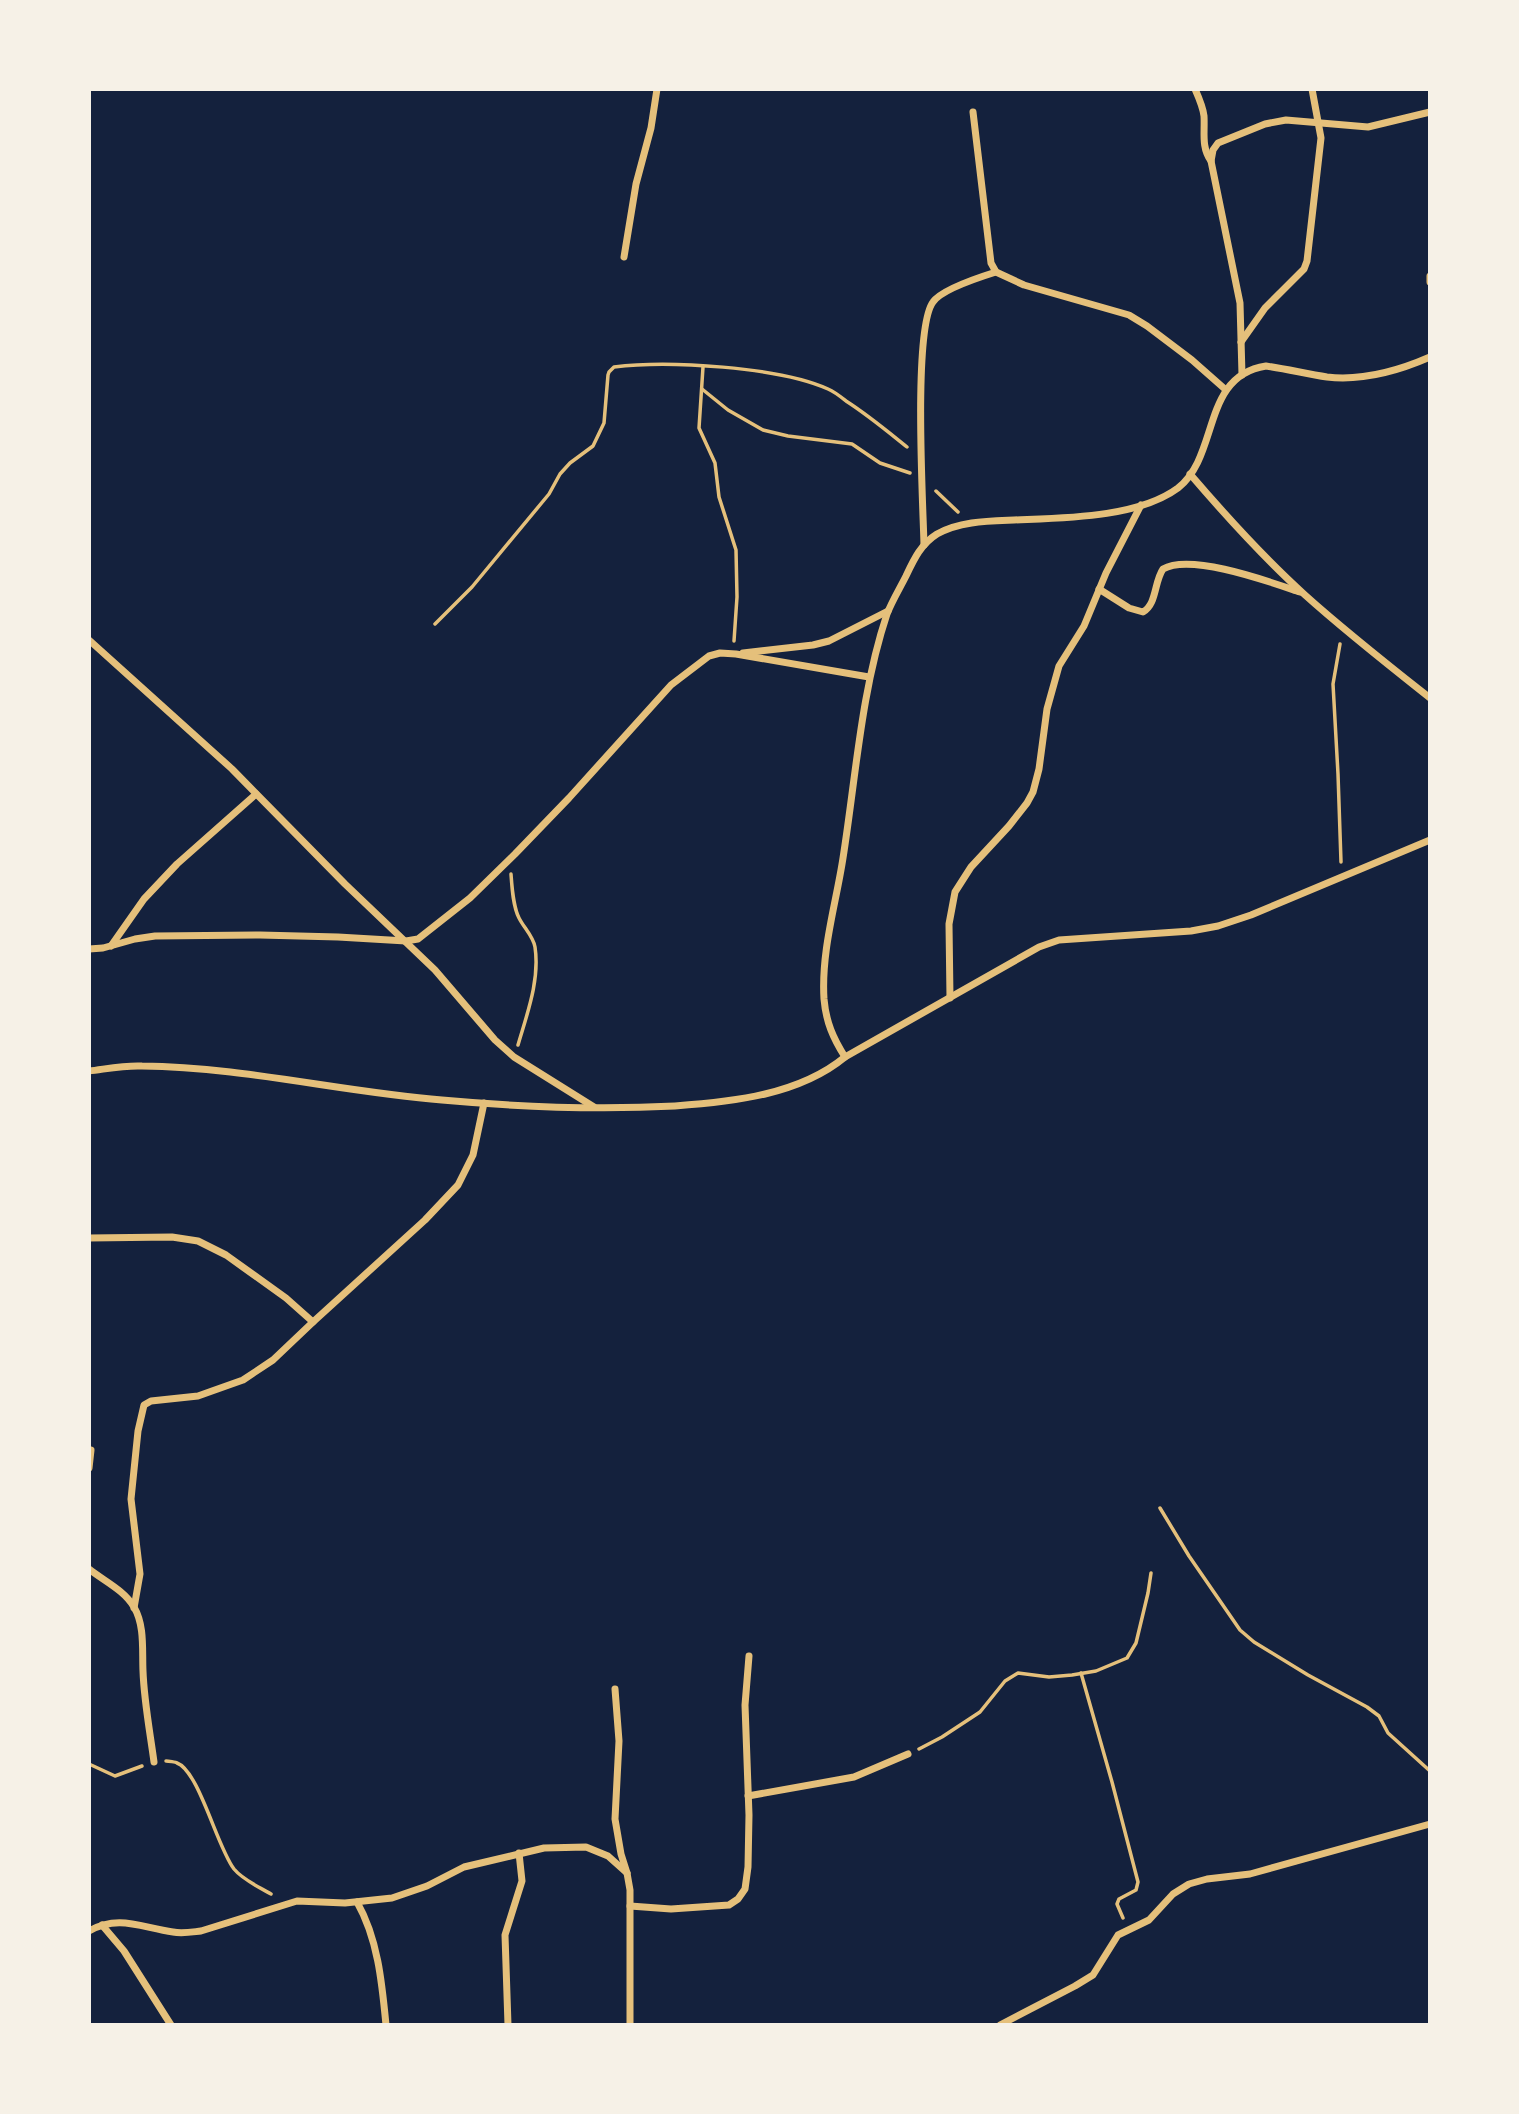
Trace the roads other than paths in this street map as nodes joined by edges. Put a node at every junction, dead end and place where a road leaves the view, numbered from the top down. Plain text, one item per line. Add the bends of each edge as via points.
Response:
1 (657, 89) edge
2 (1195, 89) edge
3 (1312, 89) edge
4 (973, 111) dead end
5 (1430, 112) edge
6 (1318, 122) junction
7 (1211, 160) junction
8 (624, 257) dead end
9 (996, 272) junction
10 (1430, 276) edge
11 (1430, 282) edge
12 (1241, 342) junction
13 (1430, 357) edge
14 (1242, 375) junction
15 (1226, 390) junction
16 (1190, 474) junction
17 (1141, 505) junction
18 (924, 545) junction
19 (1099, 589) junction
20 (1304, 594) junction
21 (888, 611) junction
22 (89, 640) edge
23 (89, 649) edge
24 (99, 650) junction
25 (735, 654) junction
26 (869, 677) junction
27 (1430, 698) edge
28 (256, 794) junction
29 (1430, 840) edge
30 (406, 941) junction
31 (111, 946) junction
32 (91, 950) edge
33 (950, 998) junction
34 (845, 1057) junction
35 (89, 1071) edge
36 (484, 1103) junction
37 (594, 1107) junction
38 (89, 1238) edge
39 (313, 1322) junction
40 (91, 1450) dead end
41 (89, 1468) edge
42 (89, 1569) edge
43 (135, 1608) junction
44 (749, 1656) dead end
45 (615, 1689) dead end
46 (908, 1754) road end
47 (154, 1762) road end
48 (748, 1796) junction
49 (1430, 1824) edge
50 (519, 1853) junction
51 (628, 1874) junction
52 (356, 1902) junction
53 (630, 1906) junction
54 (102, 1924) junction
55 (89, 1931) edge
56 (171, 2025) edge
57 (386, 2025) edge
58 (508, 2025) edge
59 (630, 2025) edge
60 (1000, 2025) edge

1 - 8 street
2 - 7 street via 1204,114 1204,146
3 - 6 street
4 - 9 street via 991,263
5 - 6 street via 1368,127
6 - 7 street via 1265,124 1218,143
6 - 12 street via 1321,138 1307,261
7 - 12 street via 1240,303
9 - 15 street via 1043,292 1129,315
9 - 18 street via 937,297 926,317 921,372
10 - 11 street
12 - 14 street
13 - 14 street via 1402,369 1361,376 1330,377 1266,366
14 - 15 street
15 - 16 street
16 - 17 street via 1167,495
16 - 20 street
17 - 18 street via 1088,516 979,522 947,529
17 - 19 street
18 - 21 street
19 - 20 street via 1144,612 1163,569 1177,564 1240,573
19 - 33 street via 1084,626 1059,666 1046,709 1039,769 1027,803 955,892 949,923
20 - 27 street
21 - 25 street via 829,641
21 - 26 street
22 - 24 street
23 - 24 street
24 - 28 street
25 - 26 street
25 - 30 street via 709,656 671,685 511,858 443,921 418,939
26 - 34 street via 824,981 830,1031
28 - 30 street
28 - 31 street via 152,890
29 - 33 street via 1218,926 1059,940
30 - 31 street via 155,936
30 - 37 street via 514,1057
31 - 32 street
33 - 34 street
34 - 37 street via 802,1083 729,1101
35 - 36 street via 140,1065 207,1070
36 - 37 street
36 - 39 street via 473,1155 458,1185
38 - 39 street via 198,1241 226,1255
39 - 43 street via 274,1360 243,1380 198,1396 144,1405 131,1499 140,1574
40 - 41 street
42 - 43 street via 116,1587
43 - 47 street via 142,1636
44 - 48 street via 745,1705
45 - 51 street via 619,1741 615,1819
46 - 48 street via 855,1777
48 - 53 street via 748,1867 745,1889 738,1899 709,1907
49 - 60 street via 1250,1874 1189,1884 1149,1920 1115,1938 1093,1975
50 - 51 street via 586,1847 608,1856
50 - 52 street via 464,1867 413,1892
50 - 58 street via 522,1881 505,1936
51 - 53 street
52 - 54 street via 288,1903 188,1933 130,1923
52 - 57 street via 367,1920 379,1964
53 - 59 street
54 - 55 street
54 - 56 street

